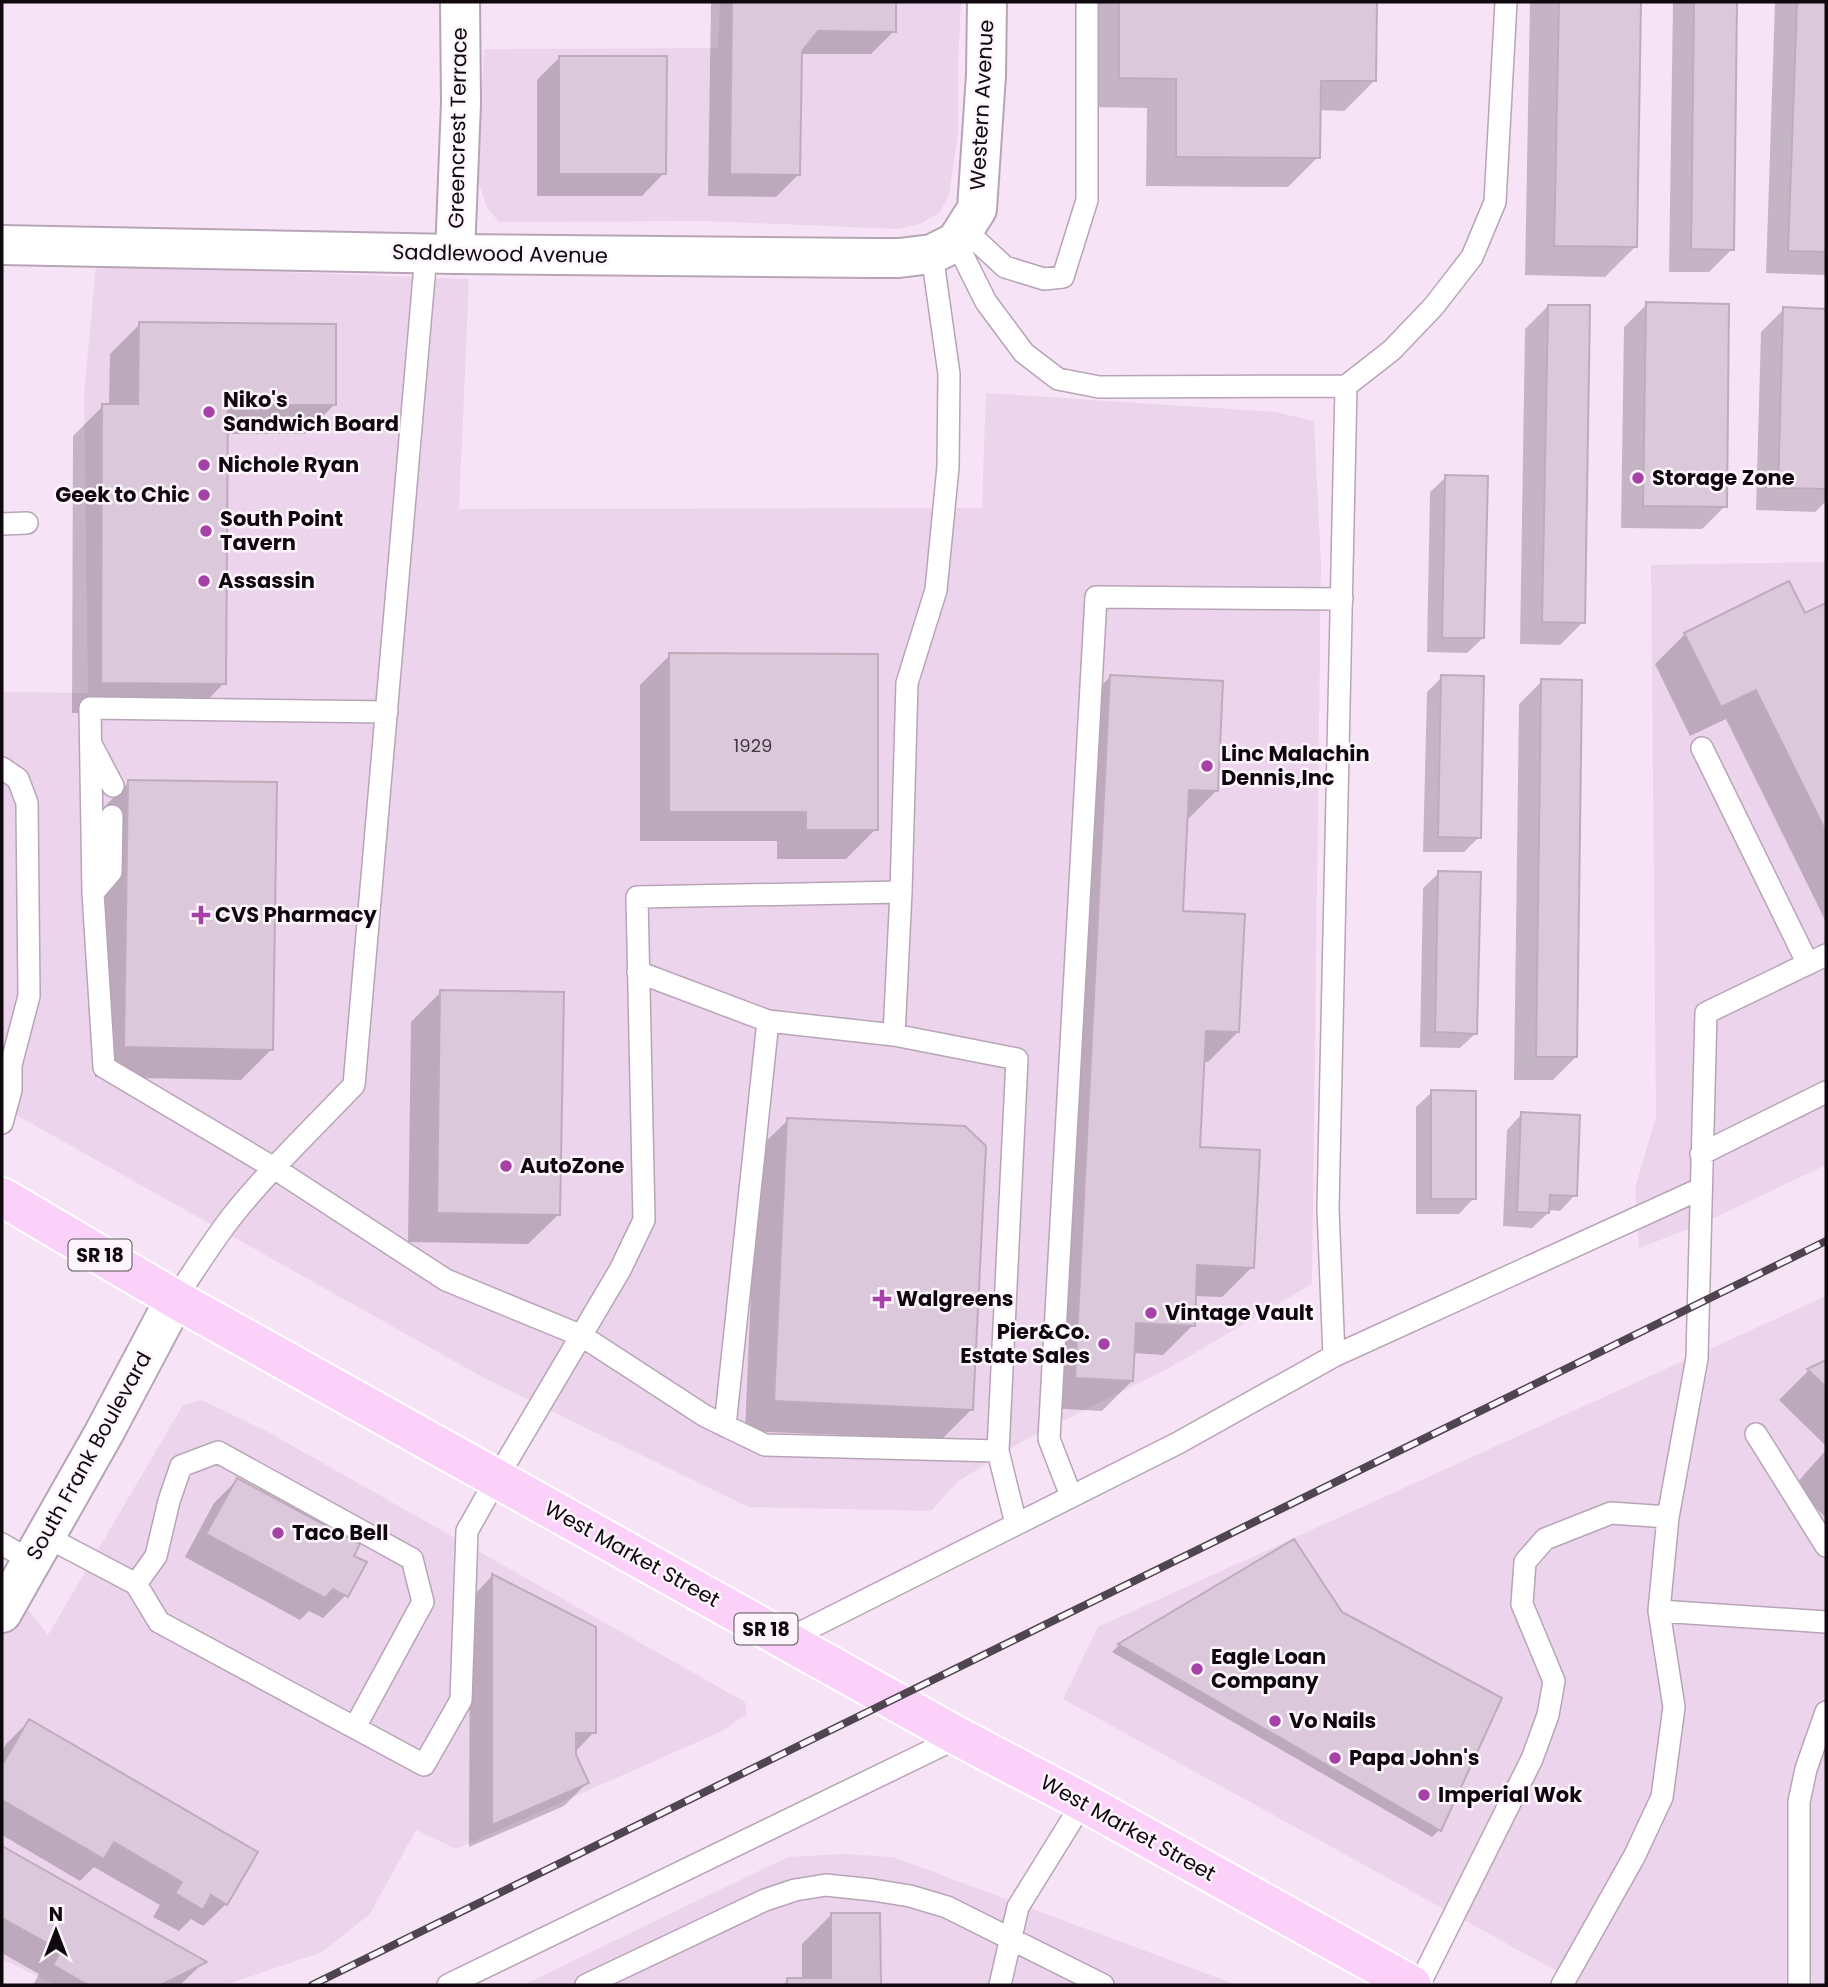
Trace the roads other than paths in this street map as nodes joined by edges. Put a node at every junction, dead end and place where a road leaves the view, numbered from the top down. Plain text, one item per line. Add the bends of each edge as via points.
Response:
1 (460, 2) edge
2 (987, 2) edge
3 (1087, 2) edge
4 (1506, 2) edge
5 (957, 234) junction
6 (2, 245) edge
7 (440, 254) junction
8 (1346, 386) junction
9 (27, 523) dead end
10 (2, 524) edge
11 (1342, 599) junction
12 (387, 712) junction
13 (89, 741) junction
14 (1702, 748) dead end
15 (2, 768) edge
16 (113, 786) dead end
17 (112, 816) dead end
18 (901, 892) junction
19 (93, 893) junction
20 (1817, 959) edge
21 (638, 972) junction
22 (768, 1021) junction
23 (894, 1035) junction
24 (7, 1063) edge
25 (1826, 1092) edge
26 (2, 1123) edge
27 (1701, 1154) junction
28 (274, 1168) junction
29 (1700, 1189) junction
30 (2, 1197) edge
31 (175, 1299) junction
32 (582, 1336) junction
33 (1334, 1356) junction
34 (725, 1426) junction
35 (1756, 1434) dead end
36 (998, 1451) junction
37 (497, 1478) junction
38 (1071, 1496) junction
39 (1668, 1517) junction
40 (1016, 1524) junction
41 (1826, 1546) edge
42 (26, 1547) edge
43 (136, 1584) junction
44 (1659, 1611) junction
45 (2, 1613) edge
46 (1826, 1622) edge
47 (786, 1640) junction
48 (1826, 1712) edge
49 (355, 1727) junction
50 (959, 1737) junction
51 (1083, 1802) junction
52 (1011, 1938) junction
53 (448, 1985) edge
54 (586, 1985) edge
55 (1000, 1985) edge
56 (1103, 1985) edge
57 (1412, 1985) edge
58 (1419, 1985) edge
59 (1562, 1985) edge
60 (1799, 1985) edge

1 - 7 street, Greencrest Terrace via 461,103
2 - 5 street, Western Avenue via 986,75
3 - 5 lane via 1087,200 1063,277 1044,279 1005,267
4 - 8 lane via 1495,202 1477,246 1434,306 1392,350
5 - 7 street, Saddlewood Avenue via 899,258
5 - 8 lane via 986,302 1024,353 1058,379 1099,387
5 - 18 lane via 948,467 936,590 907,683
6 - 7 street, Saddlewood Avenue
7 - 12 lane
8 - 11 lane
9 - 10 lane
11 - 33 lane via 1328,1209
11 - 38 lane via 1096,597 1049,1439
12 - 13 lane via 90,708
12 - 28 lane via 354,1085
13 - 16 lane
13 - 19 lane
14 - 20 lane
15 - 24 lane via 18,779 27,803 29,996
17 - 19 lane via 111,872
18 - 21 lane via 636,897
18 - 23 lane
19 - 28 lane via 104,1067
20 - 27 lane via 1706,1013
21 - 22 lane
21 - 32 lane via 643,1220
22 - 23 lane
22 - 34 lane
23 - 36 lane via 1017,1059
24 - 26 lane via 11,1090
25 - 27 lane
27 - 29 lane
28 - 31 lane via 210,1245
28 - 32 lane via 446,1280
29 - 33 lane
29 - 39 lane via 1697,1358
30 - 31 main road, West Market Street / SR 18
31 - 37 main road, West Market Street / SR 18
31 - 42 street, South Frank Boulevard via 104,1433
32 - 34 lane
32 - 37 lane
33 - 38 lane
34 - 36 lane via 765,1445
35 - 41 lane
36 - 40 lane
37 - 47 main road, West Market Street / SR 18
37 - 49 lane via 467,1531 461,1700 424,1765
38 - 40 lane
39 - 44 lane
39 - 58 lane via 1611,1513 1545,1539 1525,1562 1522,1604 1554,1681 1548,1715 1532,1759
40 - 47 lane
42 - 43 lane
42 - 45 street, South Frank Boulevard
43 - 49 lane via 159,1622
43 - 49 lane via 156,1556 181,1466 218,1452 412,1559 424,1602
44 - 46 lane
44 - 59 lane via 1674,1707 1662,1797
47 - 50 main road, West Market Street / SR 18
48 - 60 lane via 1798,1802
50 - 51 main road, West Market Street / SR 18
50 - 53 lane
51 - 52 lane via 1018,1907
51 - 57 main road, West Market Street / SR 18
52 - 54 lane via 947,1907 910,1896 826,1885 765,1900
52 - 55 lane
52 - 56 lane

